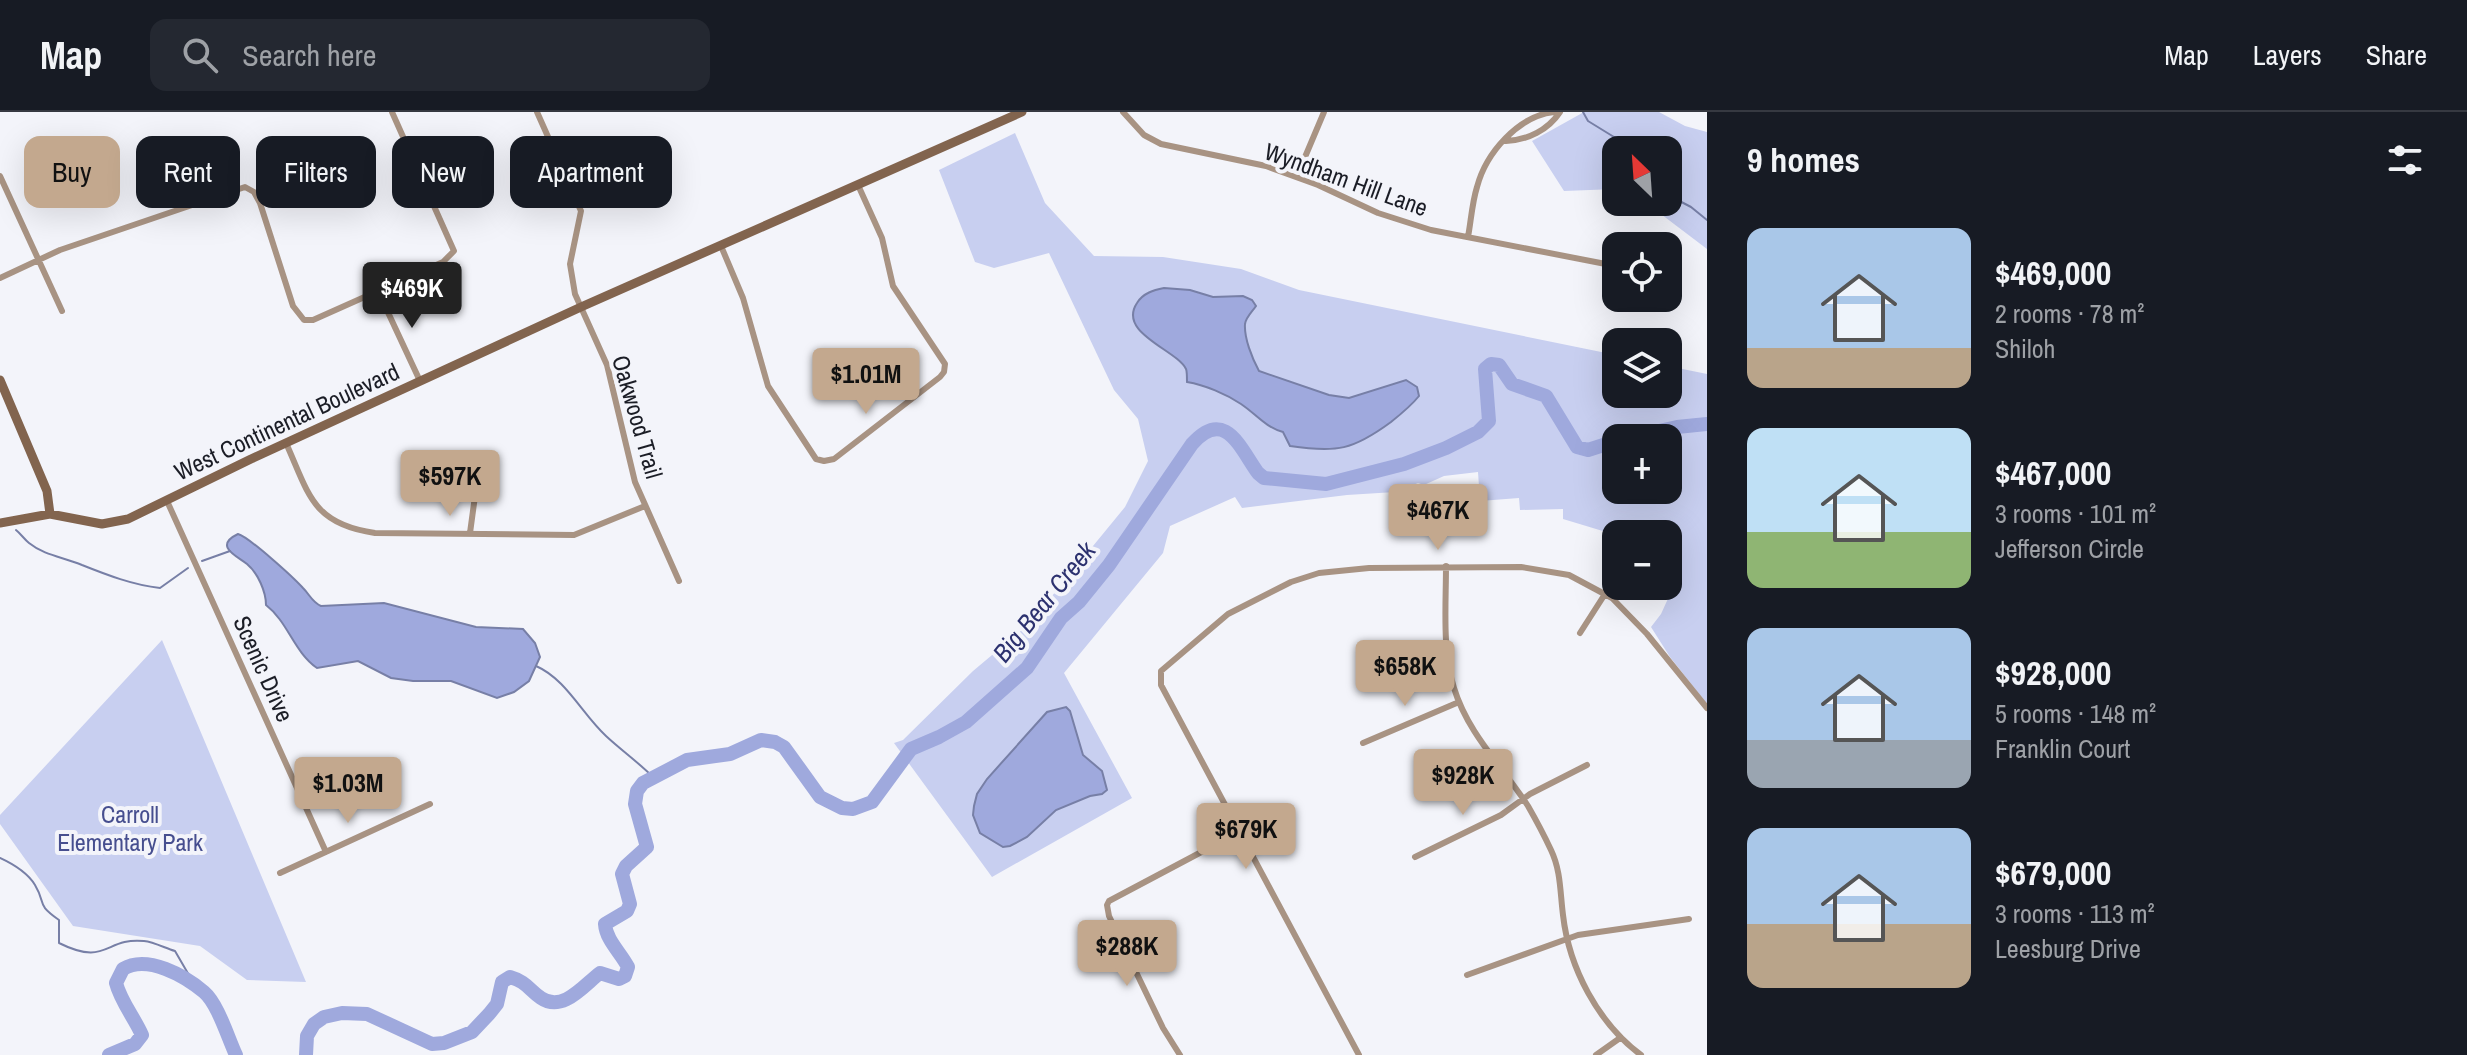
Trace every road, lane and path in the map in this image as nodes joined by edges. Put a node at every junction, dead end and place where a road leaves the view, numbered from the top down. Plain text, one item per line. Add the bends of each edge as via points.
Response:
1 (392, 112) edge
2 (537, 112) edge
3 (1022, 112) edge
4 (1123, 112) edge
5 (1324, 112) edge
6 (1557, 112) edge
7 (1506, 141) junction
8 (0, 176) edge
9 (1297, 176) junction
10 (858, 185) junction
11 (1468, 237) junction
12 (721, 246) junction
13 (39, 260) junction
14 (1602, 263) edge
15 (0, 278) edge
16 (378, 291) junction
17 (581, 307) junction
18 (62, 311) dead end
19 (0, 380) edge
20 (420, 381) junction
21 (286, 443) junction
22 (474, 477) dead end
23 (167, 501) junction
24 (645, 506) junction
25 (50, 514) junction
26 (0, 523) edge
27 (470, 533) junction
28 (1446, 566) junction
29 (679, 581) dead end
30 (1602, 592) edge
31 (1602, 599) edge
32 (1612, 600) edge
33 (1580, 633) dead end
34 (1459, 702) junction
35 (1707, 708) edge
36 (1363, 743) dead end
37 (1587, 765) dead end
38 (1523, 800) junction
39 (430, 804) dead end
40 (1241, 831) junction
41 (326, 852) junction
42 (1415, 857) dead end
43 (280, 873) dead end
44 (1689, 919) dead end
45 (1567, 938) junction
46 (1467, 975) dead end
47 (1620, 1038) junction
48 (1180, 1055) edge
49 (1359, 1055) edge
50 (1596, 1055) edge
51 (1641, 1055) edge

1 - 16 street via 454,251 443,262
2 - 17 street, Oakwood Trail via 581,211 570,264
3 - 10 main road, West Continental Boulevard
4 - 9 street, Wyndham Hill Lane via 1144,135 1161,144
5 - 9 street
6 - 7 street via 1524,122
6 - 7 street via 1550,127
7 - 11 street via 1481,176
8 - 13 street
9 - 11 street, Wyndham Hill Lane via 1404,222
10 - 12 main road, West Continental Boulevard
10 - 12 street via 882,238 893,286 945,368 834,459 816,459 768,386 743,298
11 - 14 street, Wyndham Hill Lane
12 - 17 main road, West Continental Boulevard
13 - 15 street
13 - 16 street via 245,187 260,203 293,306 304,320
13 - 18 street
16 - 20 street
17 - 20 main road, West Continental Boulevard
17 - 24 street, Oakwood Trail via 607,365 624,447
19 - 25 main road via 47,491
20 - 21 main road, West Continental Boulevard
21 - 23 main road, West Continental Boulevard
21 - 27 street via 315,507 354,530
22 - 27 street
23 - 25 main road, West Continental Boulevard via 111,524
23 - 41 street, Scenic Drive
24 - 27 street via 574,535
24 - 29 street, Oakwood Trail
25 - 26 main road, West Continental Boulevard
28 - 30 street via 1549,571
28 - 34 street via 1447,645
28 - 40 street via 1357,569 1291,582 1228,614 1161,671 1159,678
31 - 33 street
32 - 35 street
34 - 36 street
34 - 38 street
37 - 38 street
38 - 42 street
38 - 45 street via 1557,864
39 - 41 street
40 - 48 street via 1107,905
40 - 49 street
41 - 43 street
44 - 45 street
45 - 46 street
45 - 47 street via 1580,976
47 - 50 street
47 - 51 street

